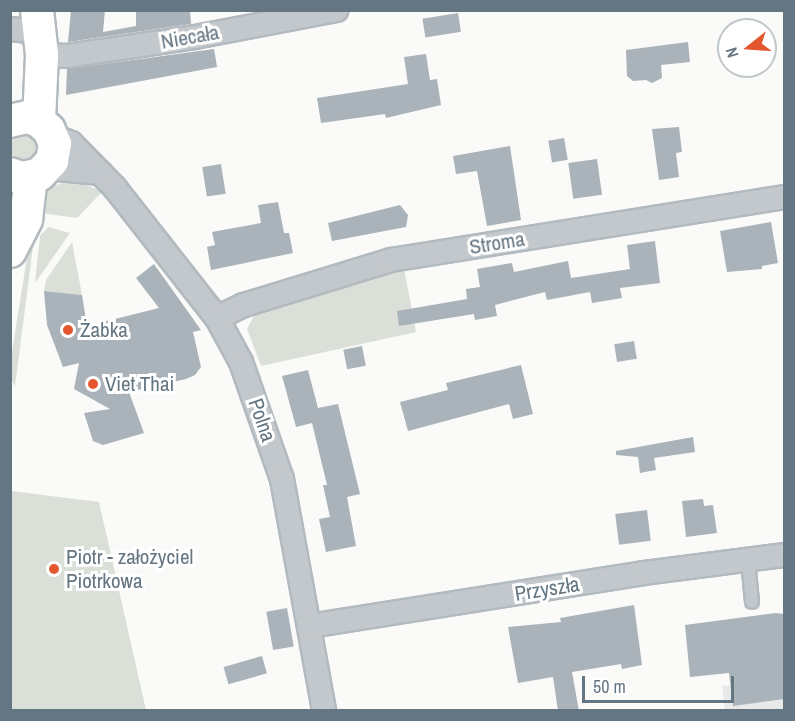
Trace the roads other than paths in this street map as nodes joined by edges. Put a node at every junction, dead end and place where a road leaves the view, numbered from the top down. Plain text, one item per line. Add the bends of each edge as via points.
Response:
1 (336, 10) edge
2 (31, 28) edge
3 (30, 124) edge
4 (101, 173) junction
5 (22, 177) edge
6 (784, 197) edge
7 (10, 251) edge
8 (217, 318) junction
9 (784, 555) edge
10 (748, 560) junction
11 (752, 602) dead end
12 (310, 626) junction
13 (324, 711) edge

1 - 2 street, Niecała via 67,56
2 - 3 street
3 - 4 street, Polna via 71,143
3 - 5 street via 55,153
4 - 5 street
4 - 8 street, Polna
5 - 7 street via 26,219
6 - 8 street, Stroma via 391,260 244,305
8 - 12 street, Polna via 241,362 282,479
9 - 10 street, Przyszła
10 - 11 lane
10 - 12 street, Przyszła
12 - 13 street, Polna

